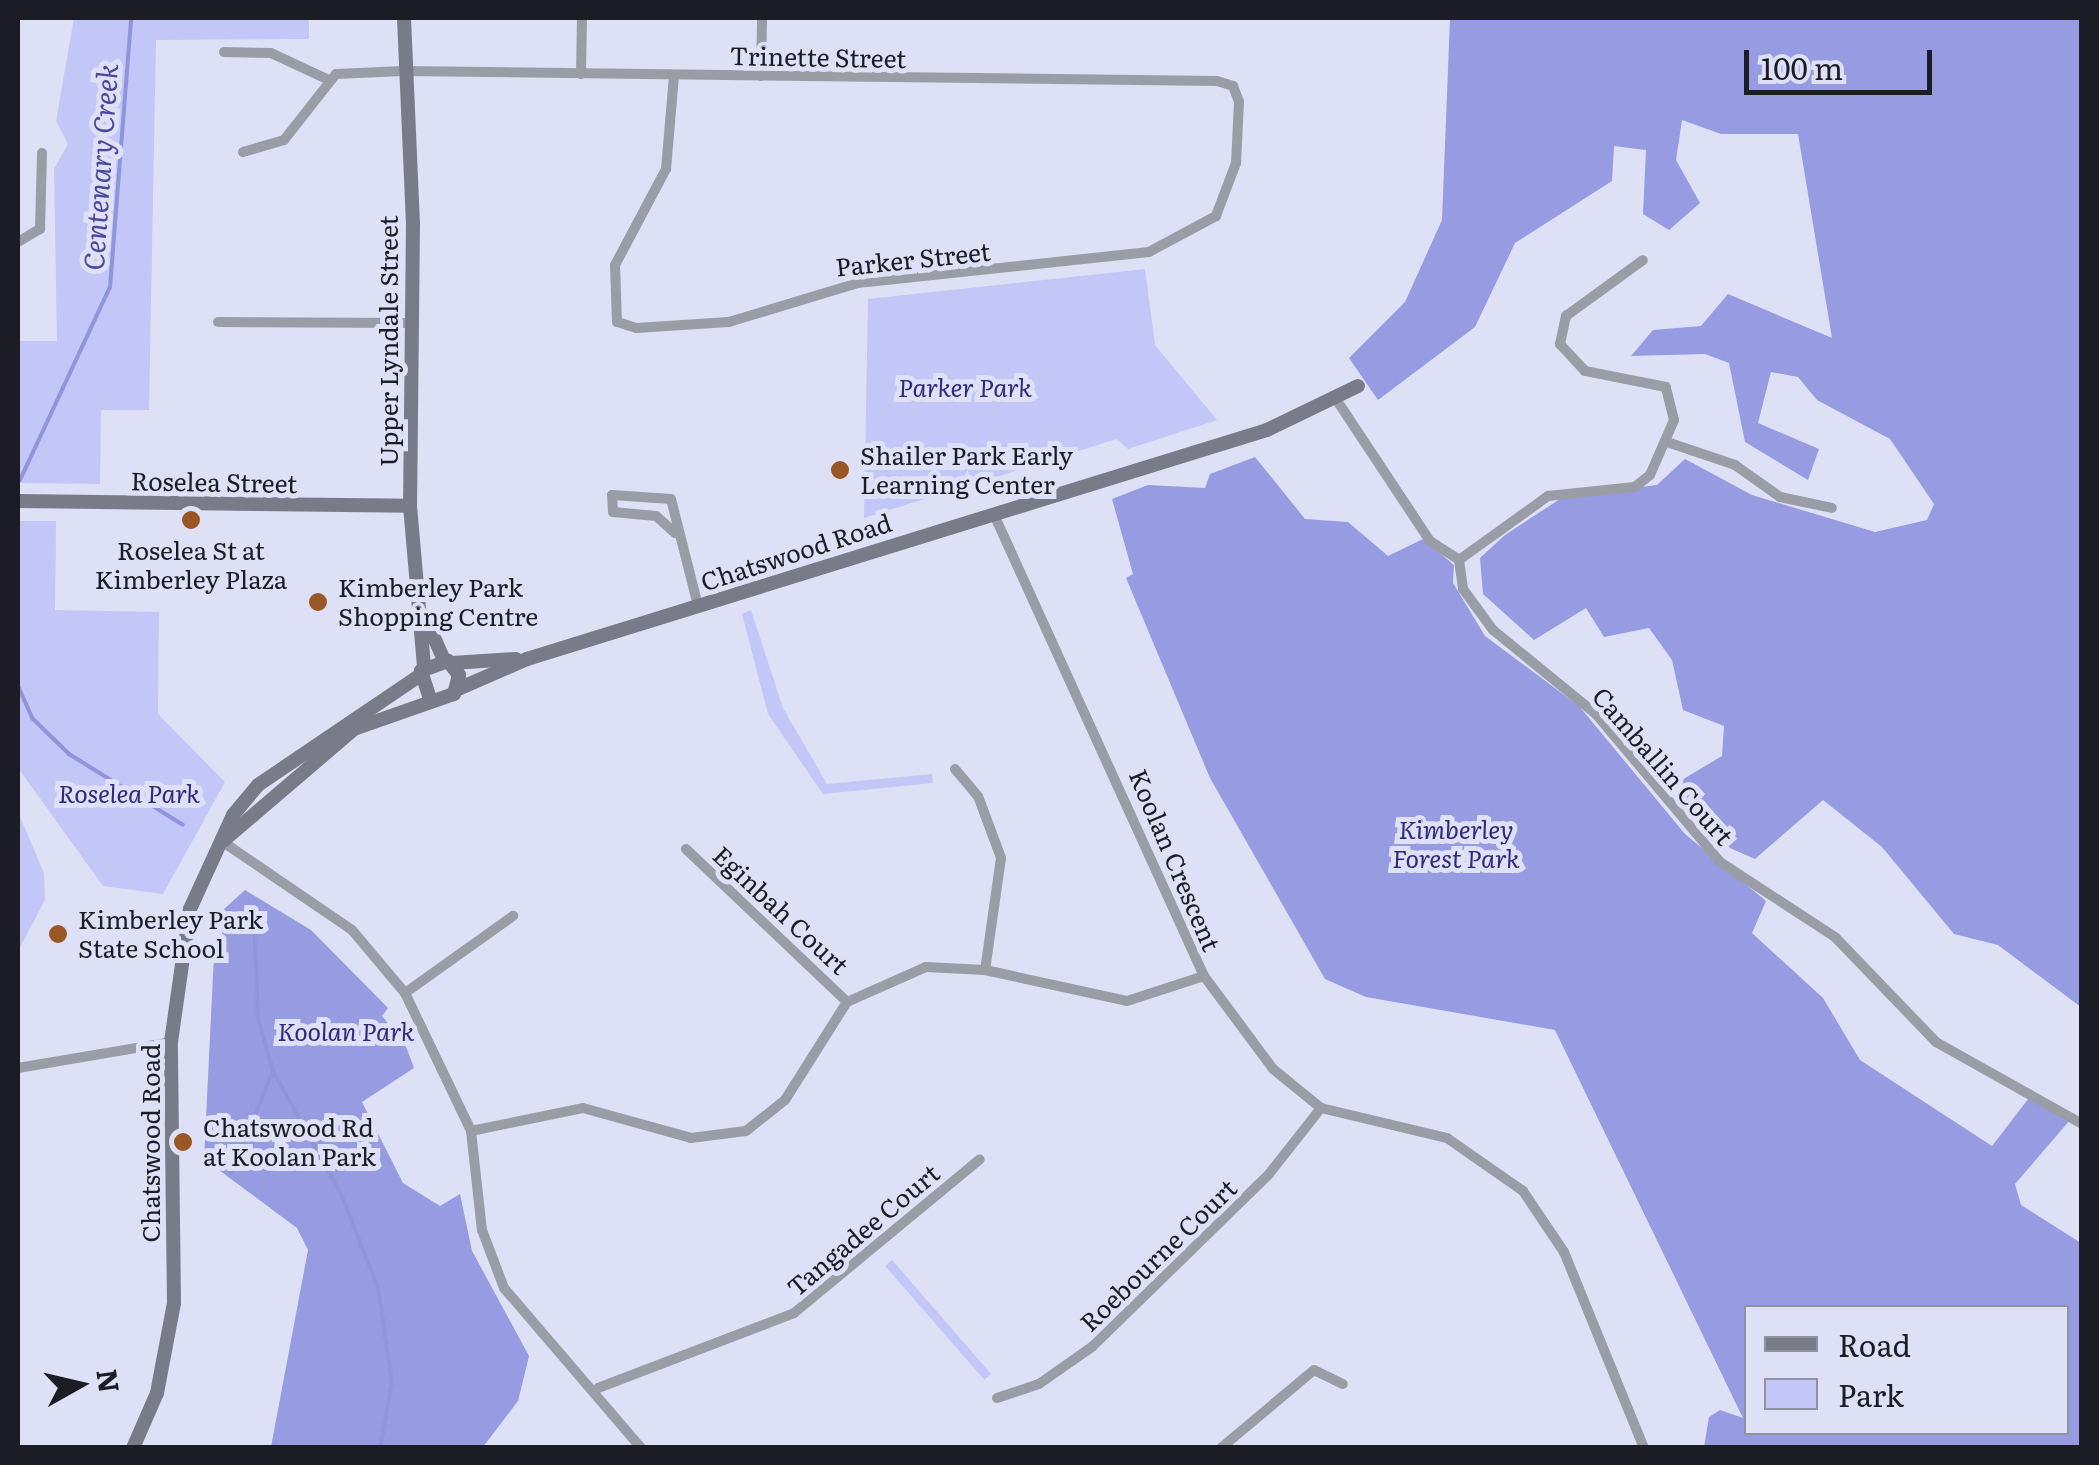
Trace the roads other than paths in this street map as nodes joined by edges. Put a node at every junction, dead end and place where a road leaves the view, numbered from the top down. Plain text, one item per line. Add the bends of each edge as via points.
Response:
1 (404, 18) edge
2 (582, 18) edge
3 (762, 18) edge
4 (224, 52) dead end
5 (403, 71) junction
6 (581, 74) junction
7 (674, 75) junction
8 (761, 76) junction
9 (329, 80) junction
10 (1233, 86) joint
11 (243, 152) dead end
12 (42, 153) dead end
13 (18, 242) edge
14 (1643, 260) dead end
15 (218, 322) dead end
16 (413, 323) junction
17 (1358, 386) dead end
18 (1336, 400) junction
19 (1667, 442) junction
20 (18, 502) edge
21 (410, 506) junction
22 (1832, 508) dead end
23 (996, 519) junction
24 (676, 533) junction
25 (1459, 560) junction
26 (698, 606) junction
27 (422, 612) junction
28 (527, 658) junction
29 (448, 662) junction
30 (421, 671) junction
31 (458, 689) junction
32 (430, 698) junction
33 (286, 770) junction
34 (956, 770) dead end
35 (223, 842) junction
36 (686, 849) dead end
37 (512, 916) dead end
38 (985, 970) junction
39 (1204, 976) junction
40 (405, 993) junction
41 (848, 1002) junction
42 (172, 1042) junction
43 (18, 1068) edge
44 (1321, 1108) junction
45 (2082, 1124) edge
46 (471, 1131) junction
47 (980, 1159) dead end
48 (1343, 1384) dead end
49 (598, 1388) junction
50 (997, 1398) dead end
51 (133, 1448) edge
52 (641, 1448) edge
53 (1222, 1448) edge
54 (1644, 1448) edge

1 - 5 street, Upper Lyndale Street
2 - 6 street
3 - 8 street
4 - 9 street via 271,53
5 - 6 street, Trinette Street
5 - 9 street, Trinette Street via 346,70
5 - 16 street, Upper Lyndale Street
6 - 7 street, Trinette Street
7 - 8 street, Trinette Street
7 - 10 street, Parker Street via 666,169 615,265 617,322 636,328 729,322 858,283 1179,244 1216,216 1230,189
8 - 10 street, Trinette Street
9 - 11 street via 284,140
12 - 13 street via 40,229
14 - 19 street via 1566,316 1560,344 1585,372 1666,388 1674,420
15 - 16 street
16 - 21 street, Upper Lyndale Street
17 - 18 street, Chatswood Road
18 - 23 street, Chatswood Road
18 - 25 street via 1430,541
19 - 22 street via 1735,465 1780,497
19 - 25 street via 1635,487 1548,496
20 - 21 street, Roselea Street
21 - 27 street, Upper Lyndale Street
23 - 26 street, Chatswood Road
23 - 39 street, Koolan Crescent
24 - 24 street via 656,516 612,512 612,495 667,494
24 - 26 street
25 - 45 street, Camballin Court via 1463,590 1493,630 1596,714 1720,862 1835,937 1936,1042
26 - 28 street, Chatswood Road
27 - 29 street, Upper Lyndale Street
27 - 30 street, Upper Lyndale Street
28 - 29 street, Chatswood Road
28 - 31 street, Chatswood Road
29 - 30 street, Chatswood Road
29 - 31 street, Upper Lyndale Street
30 - 32 street
30 - 33 street, Chatswood Road
31 - 32 street, Chatswood Road
32 - 33 street, Chatswood Road via 364,724
33 - 35 street, Chatswood Road
34 - 38 street via 978,796 1000,858
35 - 40 street via 352,930
35 - 42 street, Chatswood Road via 183,930
36 - 41 street, Eginbah Court
37 - 40 street
38 - 39 street via 1127,1002
38 - 41 street via 902,973
39 - 44 street, Koolan Crescent via 1273,1068
40 - 46 street
41 - 46 street via 785,1100 729,1137 692,1138 583,1108
42 - 43 street
42 - 51 street, Chatswood Road via 174,1303 156,1393
44 - 50 street, Roebourne Court via 1269,1174 1092,1346 1039,1384
44 - 54 street, Koolan Crescent via 1447,1138 1524,1191 1564,1252
46 - 49 street via 482,1230 504,1288 546,1342
47 - 49 street, Tangadee Court via 794,1313
48 - 53 street via 1314,1370
49 - 52 street

